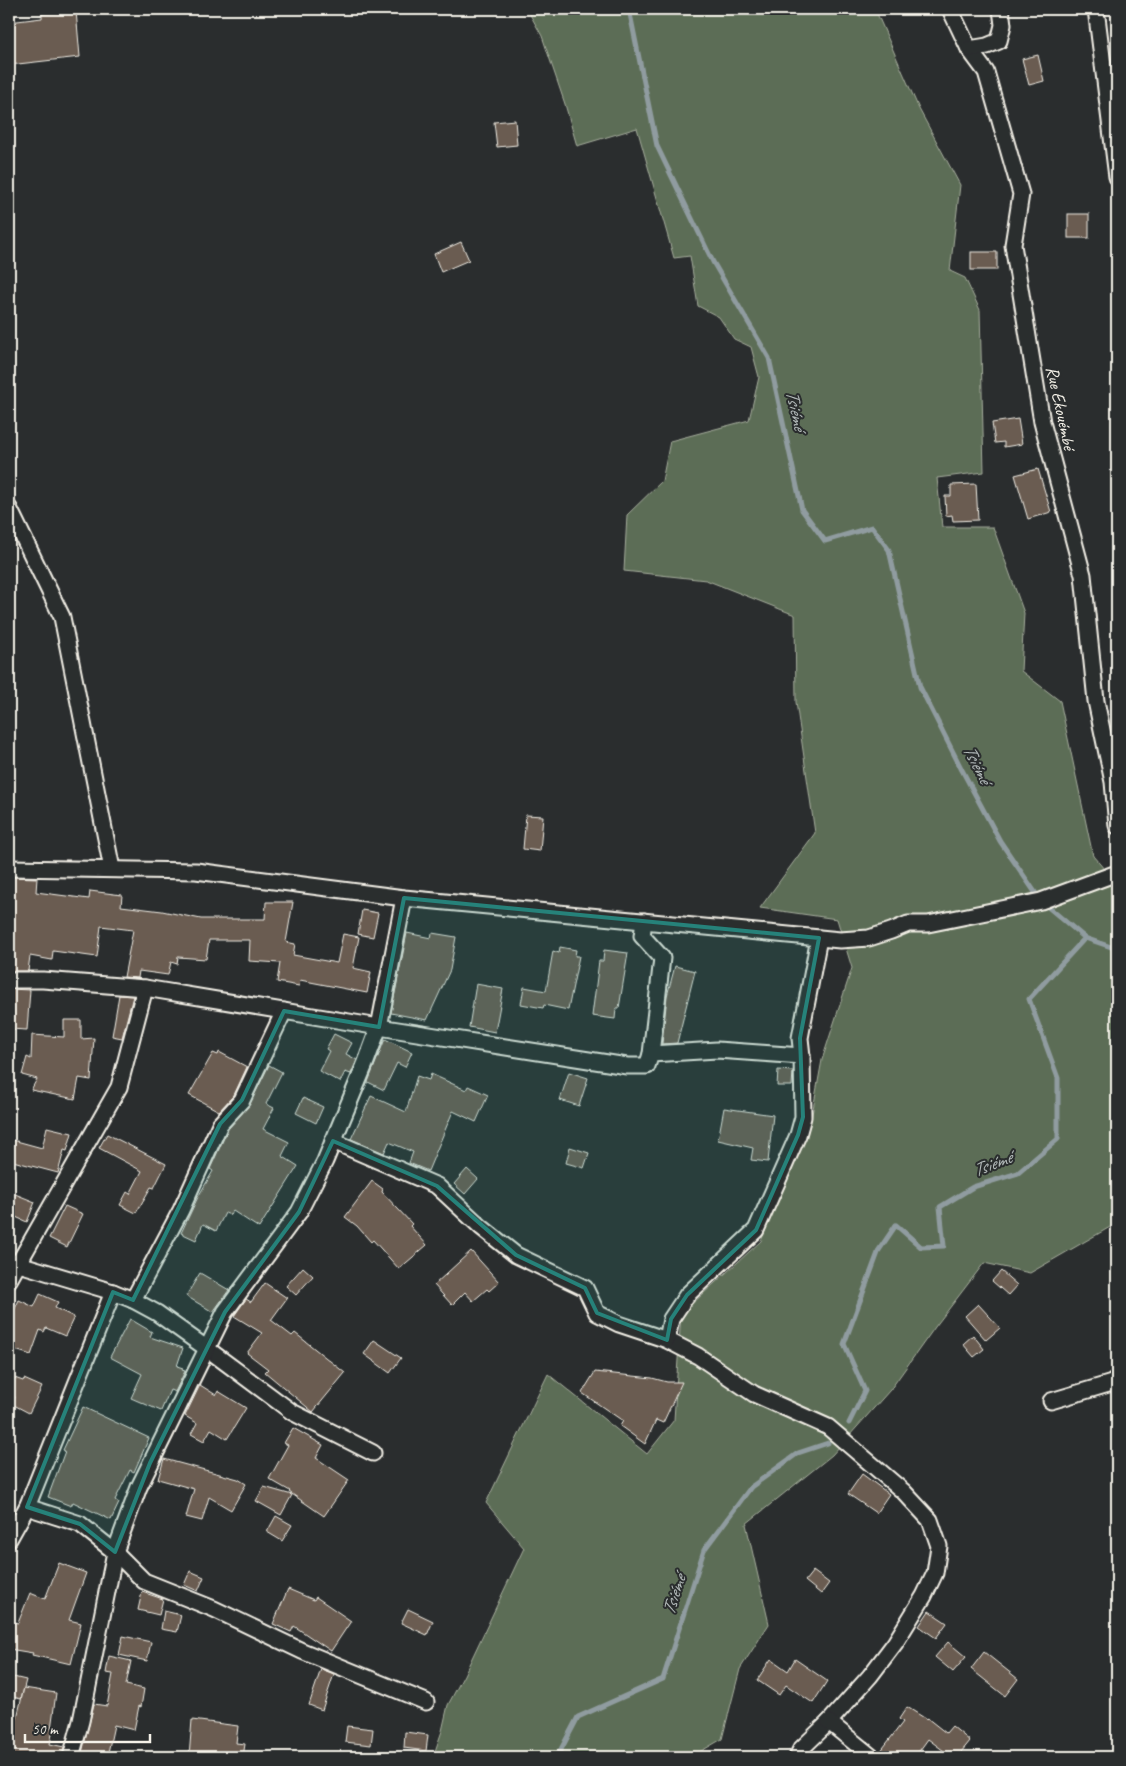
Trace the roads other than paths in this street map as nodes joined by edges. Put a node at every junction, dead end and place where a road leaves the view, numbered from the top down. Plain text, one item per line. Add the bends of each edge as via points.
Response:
1 (950, 9) edge
2 (1001, 9) edge
3 (1096, 9) edge
4 (969, 49) junction
5 (1117, 176) edge
6 (9, 508) edge
7 (1117, 826) edge
8 (9, 868) edge
9 (112, 869) junction
10 (1117, 873) edge
11 (404, 898) junction
12 (644, 921) junction
13 (819, 938) junction
14 (9, 980) edge
15 (145, 988) junction
16 (284, 1011) junction
17 (378, 1027) junction
18 (651, 1054) junction
19 (802, 1056) junction
20 (334, 1142) junction
21 (13, 1262) edge
22 (9, 1280) edge
23 (113, 1292) junction
24 (133, 1300) junction
25 (668, 1340) junction
26 (206, 1348) junction
27 (1117, 1379) edge
28 (1052, 1402) dead end
29 (373, 1453) dead end
30 (27, 1507) junction
31 (9, 1539) edge
32 (115, 1552) junction
33 (426, 1702) dead end
34 (829, 1722) junction
35 (71, 1757) edge
36 (797, 1757) edge
37 (872, 1757) edge

1 - 4 street, Rue Ekouémbé
2 - 4 street via 1003,25 999,41
3 - 5 street
4 - 7 street, Rue Ekouémbé via 986,72 1021,194 1013,245 1042,422 1084,575 1096,701 1114,782
6 - 9 street via 62,617
8 - 9 street
9 - 11 street via 196,871
10 - 13 street via 1041,900 928,924 908,924 870,938
11 - 12 street
11 - 17 street
12 - 13 street
12 - 18 street via 642,936 662,958
13 - 19 street via 800,1038
14 - 15 street
15 - 16 street
15 - 21 street via 119,1087
16 - 17 street
16 - 24 street via 242,1100 220,1124 181,1210
17 - 18 street via 627,1066 647,1066
17 - 20 street
18 - 19 street via 717,1050
19 - 25 street via 803,1117 756,1230 687,1295 672,1319
20 - 25 street via 437,1186 516,1254 585,1288 598,1313 619,1324
20 - 26 street via 299,1212 225,1312
21 - 22 street
21 - 23 street
23 - 24 street
23 - 30 street
24 - 26 street
25 - 34 street via 754,1394 828,1428 904,1492 930,1520 939,1546 935,1573 924,1596 895,1643
26 - 29 street via 292,1412
26 - 32 street via 139,1487
27 - 28 street
30 - 31 street
30 - 32 street via 80,1524
32 - 33 street via 144,1581
32 - 35 street
34 - 36 street
34 - 37 street

